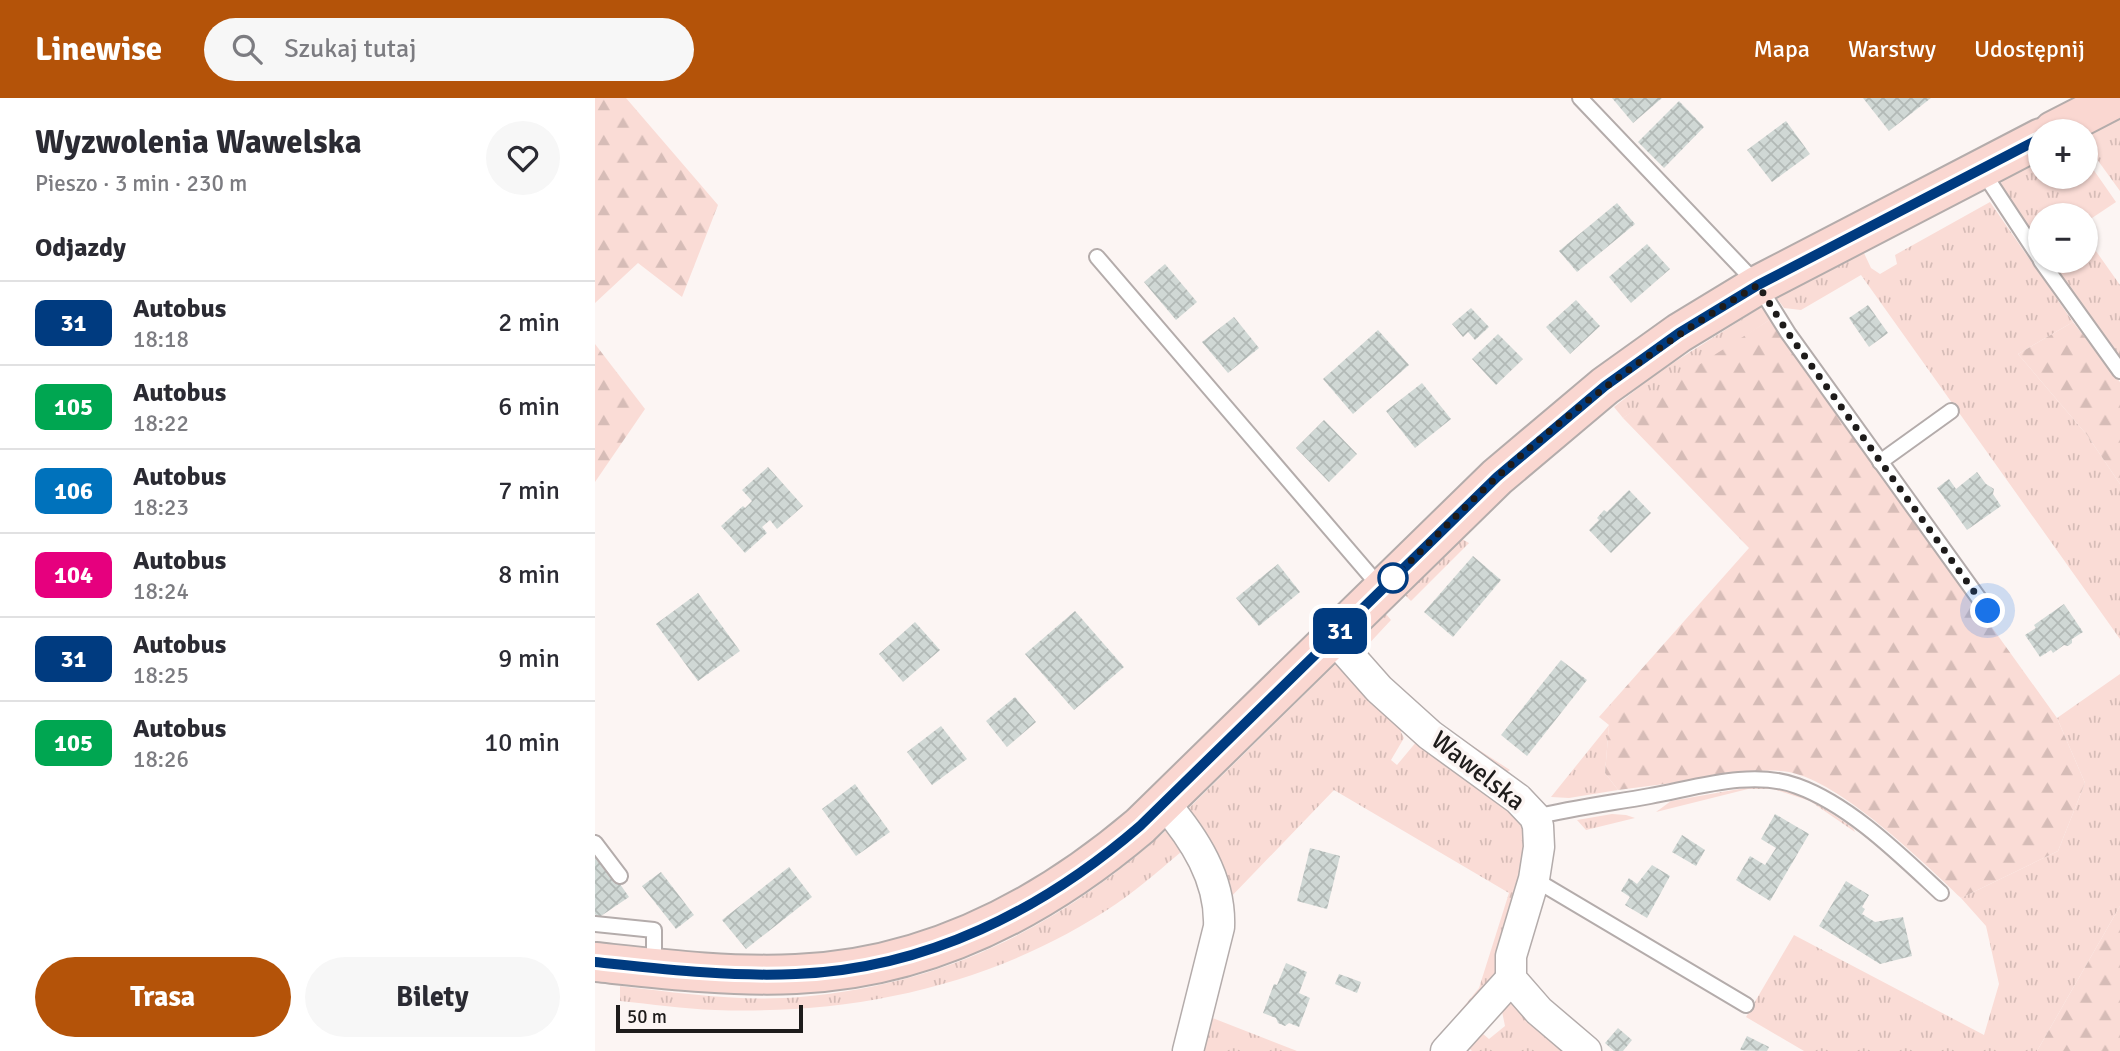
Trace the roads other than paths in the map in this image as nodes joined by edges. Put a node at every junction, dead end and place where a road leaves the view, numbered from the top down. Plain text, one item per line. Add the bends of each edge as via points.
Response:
1 (1580, 98) edge
2 (2117, 98) edge
3 (2076, 119) edge
4 (2028, 144) edge
5 (1980, 168) junction
6 (2028, 240) edge
7 (1097, 257) dead end
8 (2050, 273) edge
9 (1758, 285) junction
10 (2120, 371) edge
11 (1951, 411) dead end
12 (1880, 461) junction
13 (1382, 589) junction
14 (1988, 611) dead end
15 (1333, 637) junction
16 (1164, 803) junction
17 (1535, 817) junction
18 (595, 843) edge
19 (620, 876) dead end
20 (1534, 879) junction
21 (1941, 893) dead end
22 (595, 924) edge
23 (595, 962) edge
24 (654, 969) junction
25 (1511, 979) junction
26 (1746, 1005) dead end
27 (1188, 1051) edge
28 (1446, 1051) edge
29 (1586, 1051) edge

1 - 9 lane
2 - 3 street
4 - 5 street
5 - 6 lane
5 - 9 street
7 - 13 lane
8 - 10 lane
9 - 12 lane
9 - 13 street via 1605,386 1497,477
11 - 12 lane
12 - 14 lane
13 - 15 street
15 - 16 street
15 - 17 street, Wawelska via 1379,689 1430,735 1518,799
16 - 24 street via 1061,887 1000,921 936,947 882,963 799,974
16 - 27 street via 1203,859 1219,910 1219,927
17 - 20 street, Wawelska via 1539,847
17 - 21 lane via 1724,783 1774,780 1821,796
18 - 19 lane
20 - 25 street, Wawelska via 1511,956
20 - 26 lane
22 - 24 lane via 654,930
23 - 24 street
25 - 28 street
25 - 29 street via 1539,1011

